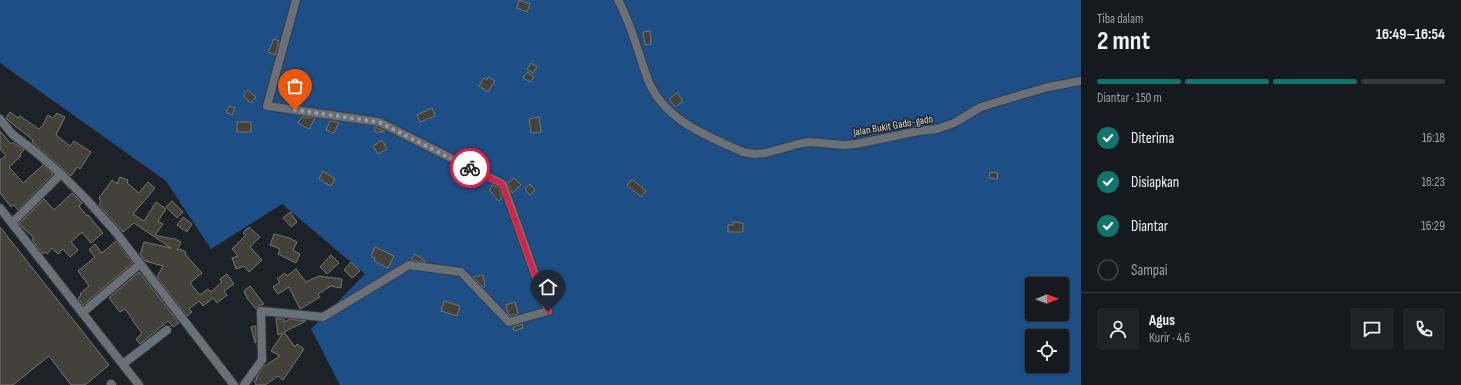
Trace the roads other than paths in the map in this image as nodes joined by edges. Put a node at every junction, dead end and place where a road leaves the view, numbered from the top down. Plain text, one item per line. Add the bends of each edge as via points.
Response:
1 (296, 0) edge
2 (618, 0) edge
3 (1081, 81) edge
4 (0, 119) edge
5 (61, 174) junction
6 (0, 208) edge
7 (12, 223) junction
8 (140, 264) junction
9 (82, 313) junction
10 (167, 330) dead end
11 (123, 364) junction
12 (140, 385) edge
13 (234, 385) edge
14 (244, 385) edge

1 - 14 street via 267,106 379,122 502,184 548,311 510,322 461,272 409,265 322,317 261,311 262,360
2 - 3 street, Jalan Bukit Gado-gado via 649,81 664,107 679,120 743,152 766,153 810,142 856,144 937,129 997,102 1048,87
4 - 5 street via 12,134
5 - 7 street
5 - 8 street via 109,225
6 - 7 street
7 - 9 street
8 - 9 street
8 - 13 street
9 - 11 street
10 - 11 street
11 - 12 street

